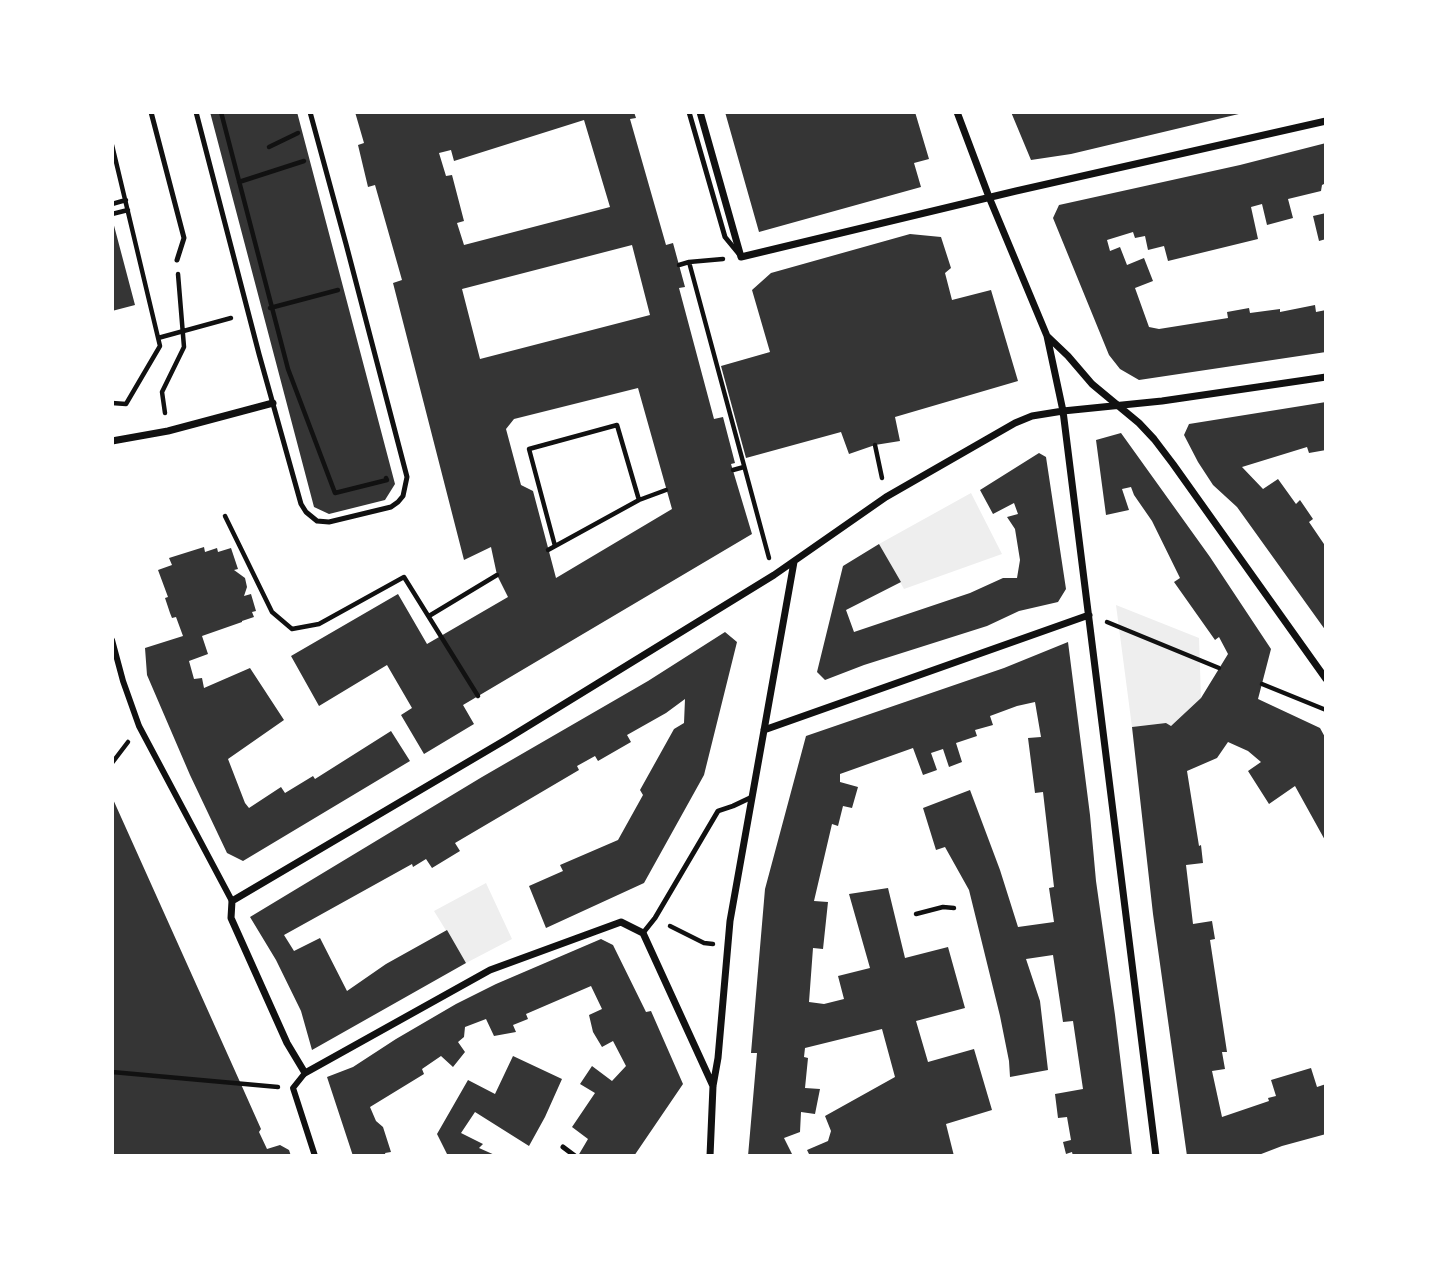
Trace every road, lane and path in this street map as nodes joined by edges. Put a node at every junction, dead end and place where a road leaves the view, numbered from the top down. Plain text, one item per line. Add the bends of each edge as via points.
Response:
1 (151, 112) edge
2 (196, 112) edge
3 (221, 112) edge
4 (310, 112) edge
5 (689, 112) edge
6 (700, 112) edge
7 (957, 112) edge
8 (1326, 121) edge
9 (293, 123) dead end
10 (298, 133) junction
11 (299, 142) dead end
12 (112, 145) edge
13 (268, 147) dead end
14 (301, 152) dead end
15 (239, 182) junction
16 (989, 197) junction
17 (126, 201) junction
18 (112, 204) edge
19 (128, 210) junction
20 (112, 214) edge
21 (741, 257) junction
22 (177, 260) joint
23 (689, 262) junction
24 (679, 265) dead end
25 (335, 278) dead end
26 (271, 308) junction
27 (249, 314) junction
28 (183, 331) junction
29 (1047, 336) junction
30 (158, 338) junction
31 (1326, 377) edge
32 (112, 403) edge
33 (273, 403) junction
34 (1118, 405) junction
35 (1063, 411) junction
36 (168, 431) junction
37 (112, 441) edge
38 (875, 445) dead end
39 (384, 467) dead end
40 (744, 467) junction
41 (733, 471) dead end
42 (666, 490) dead end
43 (886, 497) junction
44 (639, 500) junction
45 (225, 516) dead end
46 (555, 546) junction
47 (548, 550) dead end
48 (794, 562) junction
49 (497, 575) dead end
50 (774, 575) junction
51 (1089, 615) junction
52 (428, 616) junction
53 (112, 640) edge
54 (1220, 668) dead end
55 (1326, 680) edge
56 (1262, 684) dead end
57 (478, 696) dead end
58 (1326, 710) edge
59 (764, 730) junction
60 (752, 797) junction
61 (232, 901) junction
62 (954, 908) dead end
63 (916, 914) dead end
64 (655, 918) junction
65 (643, 933) junction
66 (727, 947) junction
67 (112, 1072) edge
68 (305, 1073) junction
69 (713, 1086) junction
70 (293, 1088) junction
71 (563, 1147) dead end
72 (315, 1156) edge
73 (575, 1156) edge
74 (710, 1156) edge
75 (1156, 1156) edge

1 - 22 lane via 184,238
2 - 27 lane
3 - 15 path
4 - 33 lane via 407,477 403,496 391,507 317,522 301,504
5 - 21 lane via 724,237
6 - 21 street
7 - 16 street
8 - 16 street
9 - 10 path
10 - 11 path
10 - 13 path
12 - 17 path
14 - 15 path via 304,161
15 - 26 path
16 - 21 street
16 - 29 street
17 - 18 path
17 - 19 path
19 - 20 path
19 - 30 path
21 - 23 path
22 - 28 path
23 - 24 path
23 - 40 path
25 - 26 path via 338,290
26 - 27 path
26 - 39 path via 288,369 335,493 387,480
27 - 28 path
27 - 33 lane
28 - 30 path
28 - 36 path via 184,347 162,392
29 - 34 street
29 - 35 street
30 - 32 path via 160,346 126,404
31 - 34 street
33 - 36 street
34 - 35 street
34 - 55 street via 1173,464
35 - 43 street via 1015,423
35 - 51 street
36 - 37 street
38 - 43 path
40 - 41 path
40 - 50 path
42 - 44 path
43 - 48 street
44 - 46 path
44 - 46 path via 617,425 529,449
45 - 52 path via 272,612 292,629 319,624 404,577
46 - 47 path
48 - 50 street
48 - 59 street
49 - 52 path
50 - 61 street
51 - 54 path
51 - 59 street
51 - 75 street
52 - 57 path
53 - 61 street via 139,726
56 - 58 path
59 - 60 street
60 - 64 lane via 718,811
60 - 66 street
61 - 68 street via 231,918
62 - 63 path
64 - 65 lane
64 - 66 path via 704,943
65 - 68 street via 621,922 490,970
65 - 69 street
66 - 69 street
67 - 70 path
68 - 70 street
69 - 74 street
70 - 72 street
71 - 73 lane

